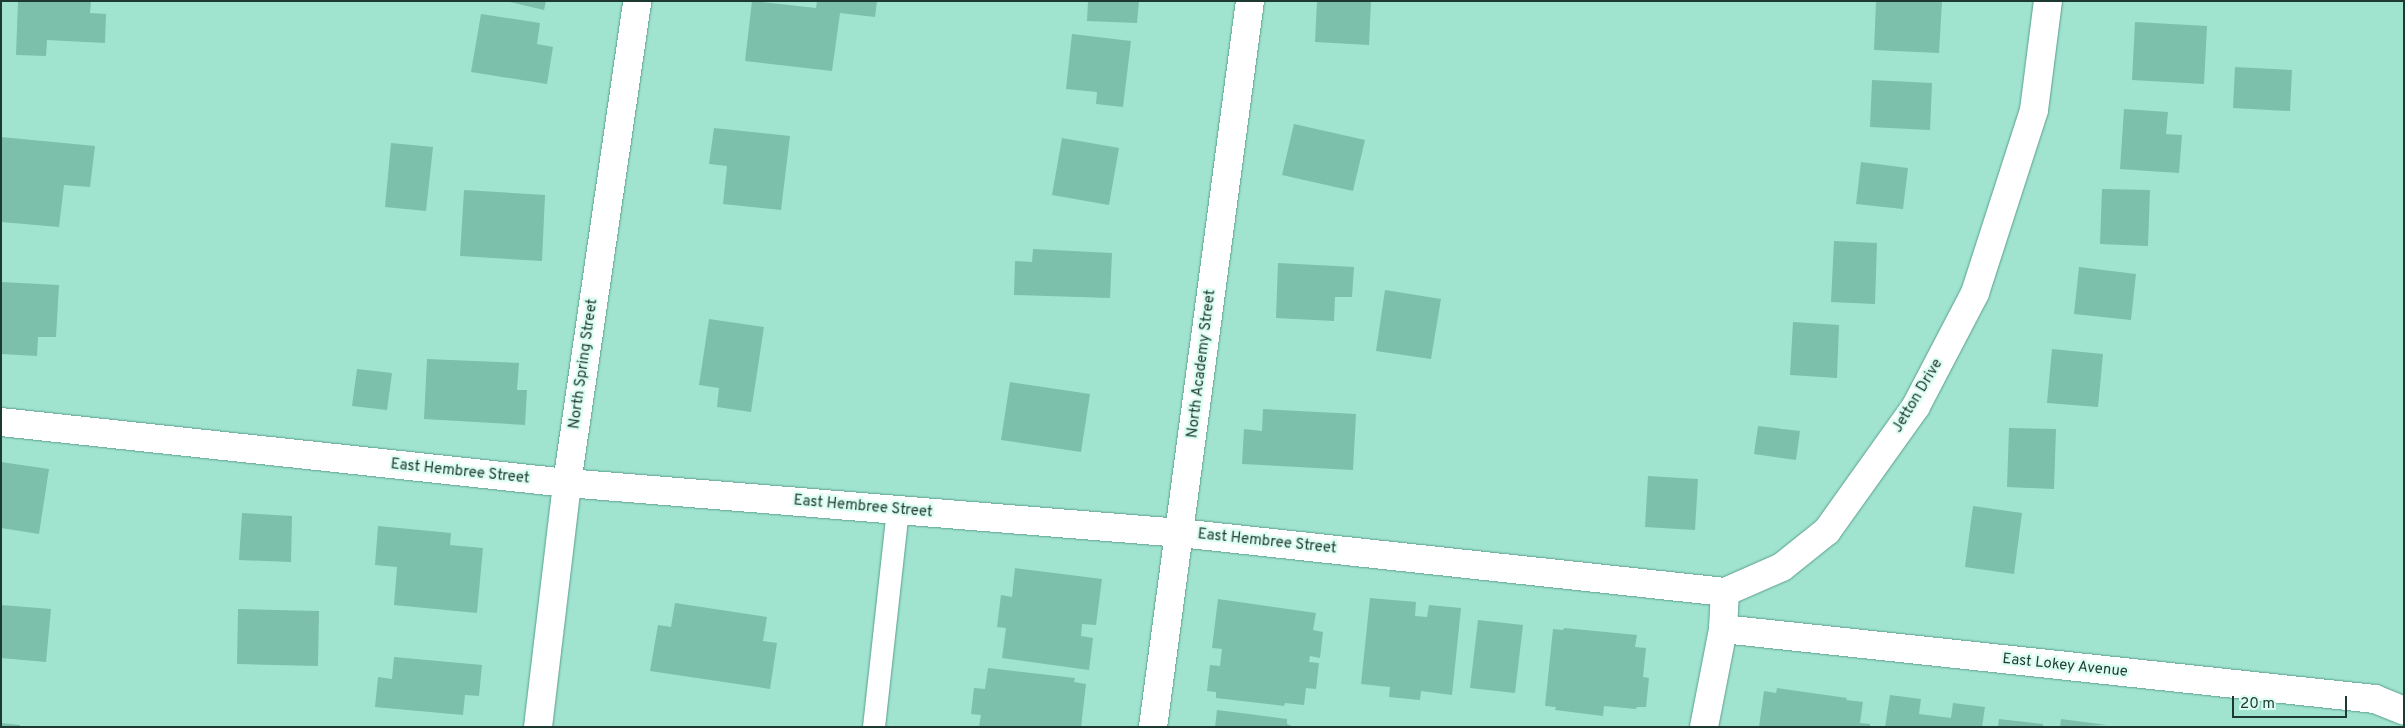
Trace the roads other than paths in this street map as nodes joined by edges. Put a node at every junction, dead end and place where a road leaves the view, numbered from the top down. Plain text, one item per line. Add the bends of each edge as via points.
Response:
1 (637, 1) edge
2 (1250, 1) edge
3 (2048, 1) edge
4 (1, 422) edge
5 (567, 484) junction
6 (898, 510) junction
7 (1180, 533) junction
8 (1725, 592) junction
9 (1723, 629) junction
10 (2404, 712) edge
11 (538, 727) edge
12 (874, 727) edge
13 (1153, 727) edge
14 (1704, 727) edge

1 - 5 street, North Spring Street
2 - 7 street, North Academy Street
3 - 8 street, Jetton Drive via 2034,110 1975,293 1916,406 1827,531 1782,567
4 - 5 street, East Hembree Street
5 - 6 street, East Hembree Street
5 - 11 street, North Spring Street
6 - 7 street, East Hembree Street
6 - 12 lane
7 - 8 street, East Hembree Street
7 - 13 street, North Academy Street
8 - 9 street
9 - 10 street, East Lokey Avenue via 2375,699
9 - 14 street

